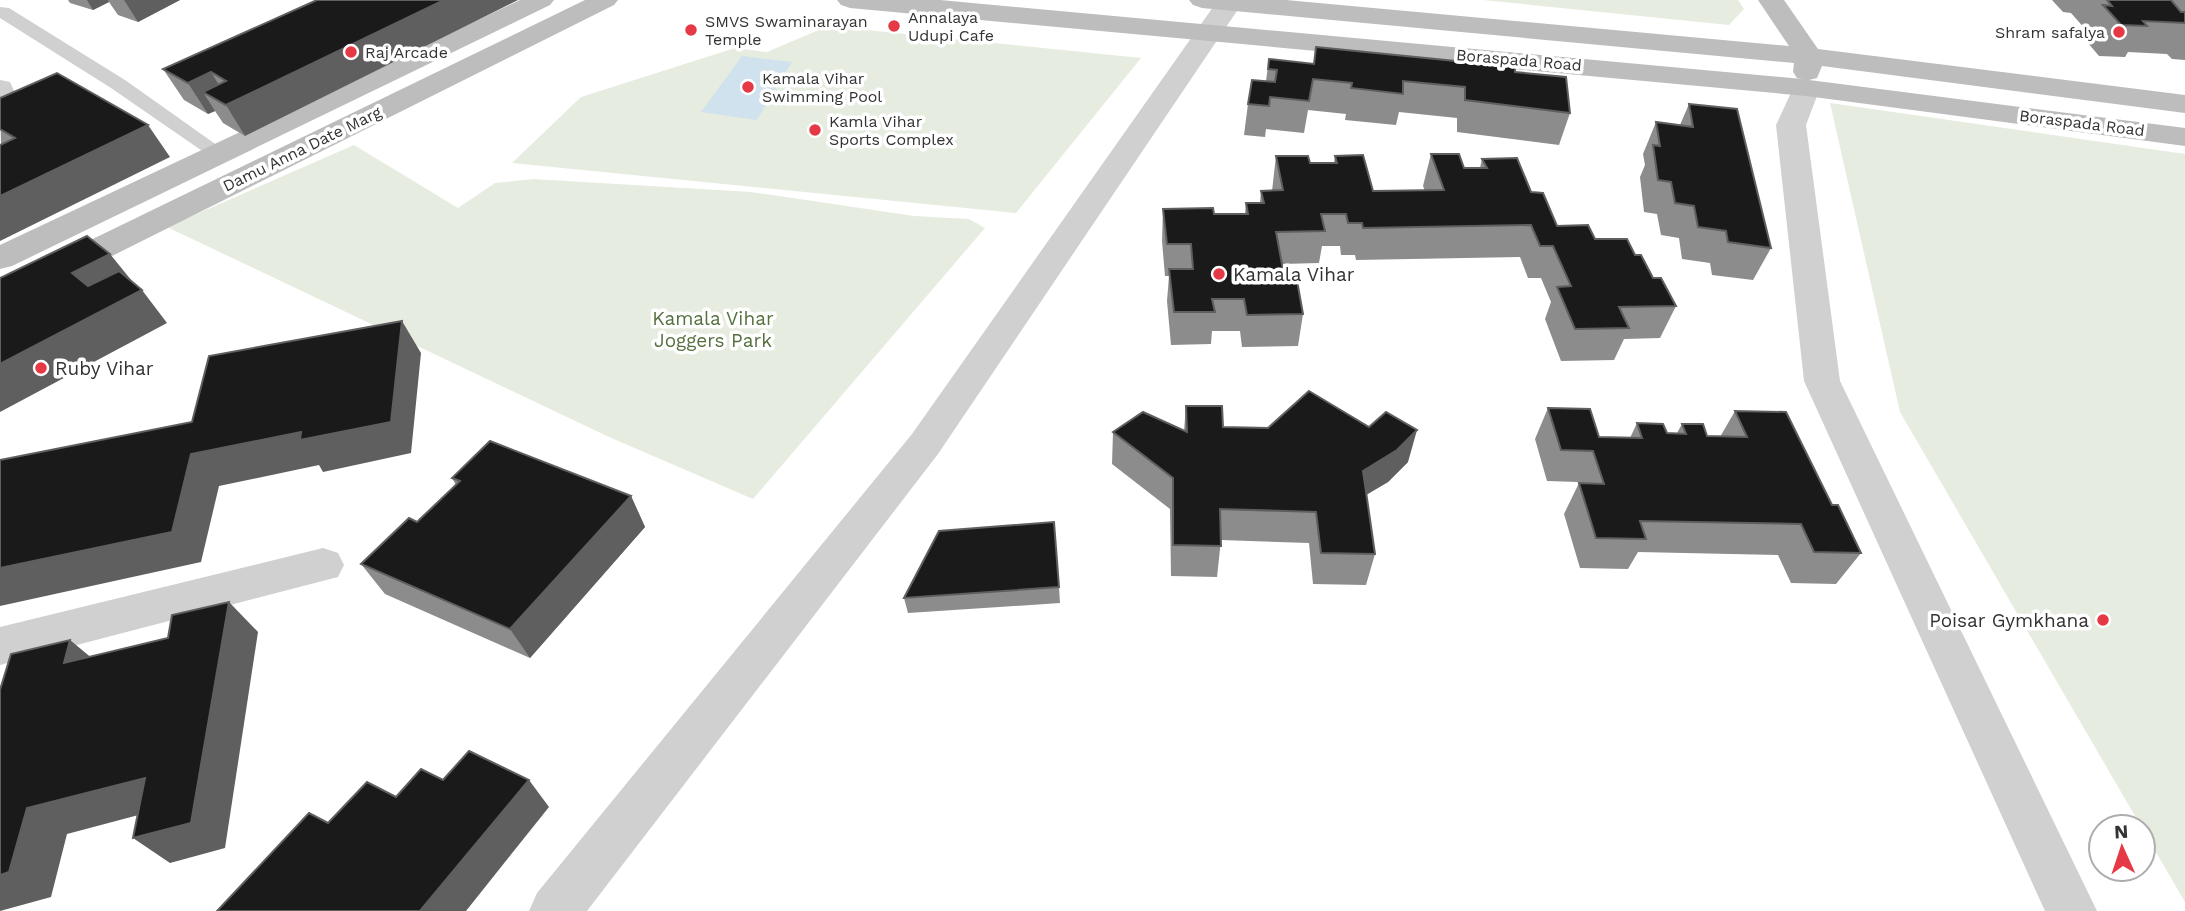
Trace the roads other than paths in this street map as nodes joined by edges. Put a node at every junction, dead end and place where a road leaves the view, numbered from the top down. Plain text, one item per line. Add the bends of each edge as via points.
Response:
1 (541, 0) edge
2 (605, 0) edge
3 (850, 0) edge
4 (1772, 0) edge
5 (1213, 11) edge
6 (3, 12) dead end
7 (1807, 72) junction
8 (0, 88) edge
9 (0, 99) edge
10 (2185, 104) edge
11 (2185, 137) edge
12 (218, 153) junction
13 (93, 213) junction
14 (125, 236) junction
15 (0, 258) edge
16 (0, 298) edge
17 (323, 565) dead end
18 (0, 646) edge
19 (555, 911) edge
20 (2071, 911) edge

1 - 12 main road, Damu Anna Date Marg
2 - 14 main road, Damu Anna Date Marg
3 - 5 main road, Boraspada Road
4 - 7 main road
5 - 7 main road, Boraspada Road
5 - 19 street via 925,444
6 - 12 lane
7 - 10 main road, Boraspada Road
7 - 11 main road, Boraspada Road
7 - 20 street via 1791,125 1822,380
8 - 9 street
12 - 13 main road, Damu Anna Date Marg
13 - 14 main road
13 - 15 main road, Damu Anna Date Marg
14 - 16 main road, Damu Anna Date Marg
17 - 18 street

